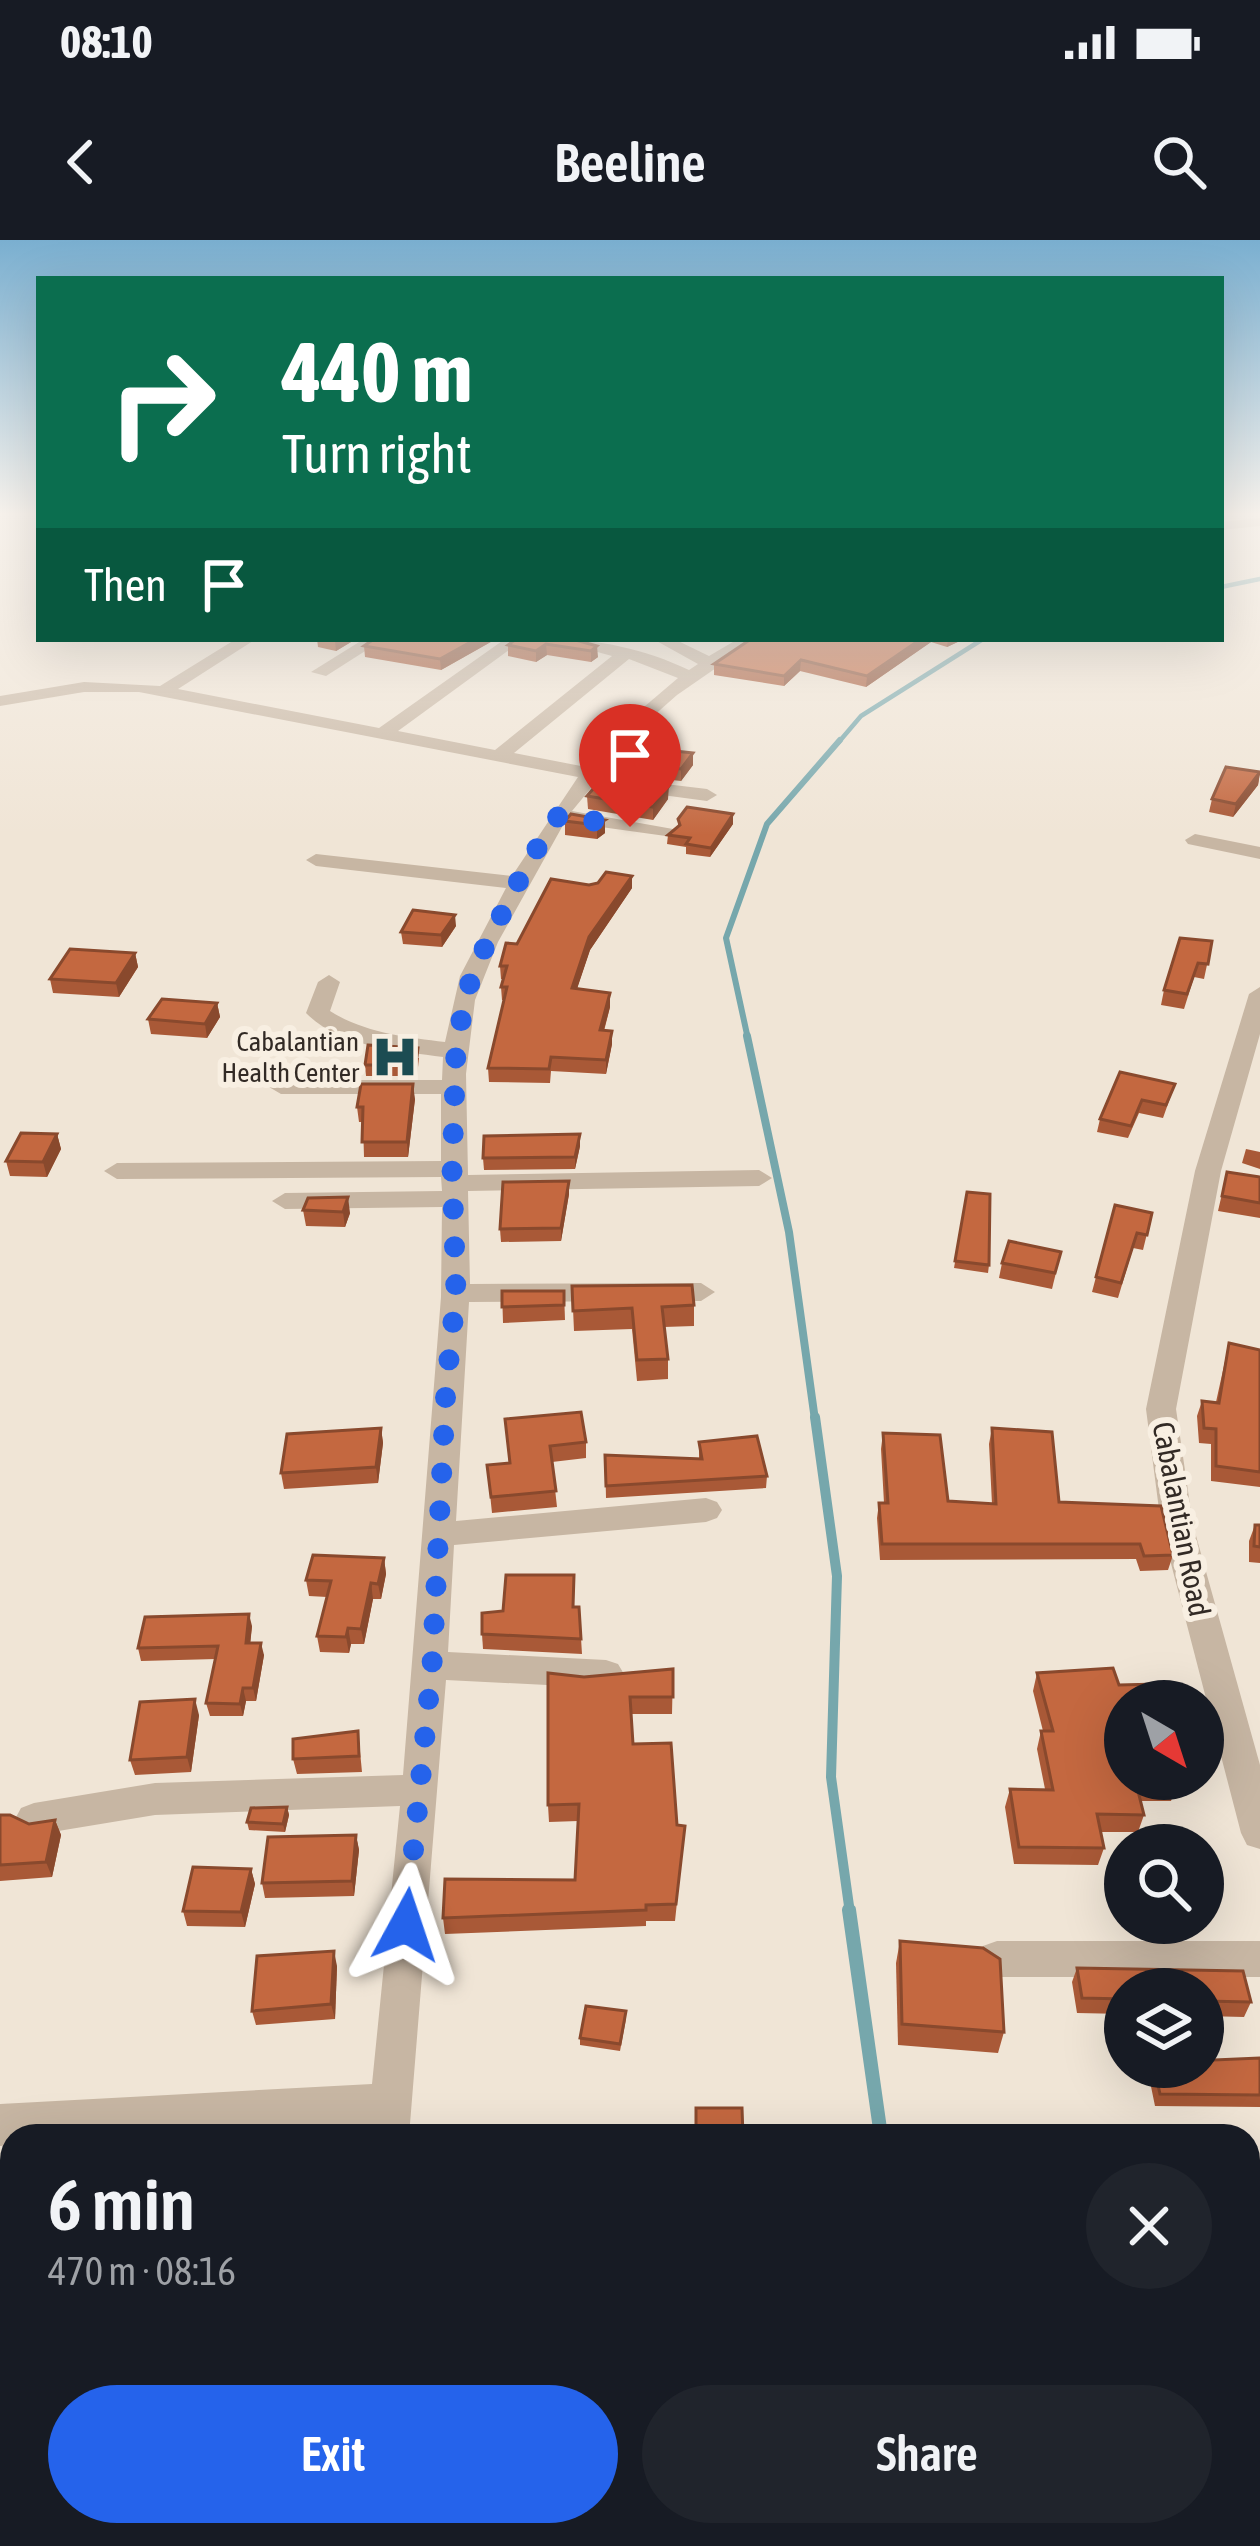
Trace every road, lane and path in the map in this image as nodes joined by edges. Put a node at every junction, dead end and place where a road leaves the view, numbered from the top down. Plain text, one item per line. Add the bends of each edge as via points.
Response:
1 (243, 642) edge
2 (371, 642) edge
3 (512, 642) edge
4 (573, 642) edge
5 (669, 642) edge
6 (744, 642) edge
7 (626, 653) junction
8 (697, 669) junction
9 (320, 672) dead end
10 (163, 691) junction
11 (0, 701) edge
12 (385, 732) junction
13 (500, 755) junction
14 (587, 777) junction
15 (707, 795) dead end
16 (559, 815) junction
17 (666, 833) edge
18 (1195, 840) dead end
19 (1260, 853) edge
20 (316, 860) dead end
21 (518, 883) junction
22 (329, 982) dead end
23 (1260, 994) edge
24 (456, 1051) junction
25 (280, 1087) dead end
26 (454, 1088) junction
27 (117, 1171) dead end
28 (1208, 1172) junction
29 (759, 1178) dead end
30 (1243, 1178) edge
31 (453, 1184) junction
32 (285, 1201) dead end
33 (701, 1292) dead end
34 (456, 1293) junction
35 (706, 1510) dead end
36 (438, 1535) junction
37 (432, 1665) junction
38 (606, 1674) edge
39 (417, 1790) junction
40 (34, 1819) edge
41 (1260, 1833) edge
42 (1260, 1958) edge
43 (997, 1959) edge
44 (389, 2120) edge
45 (78, 2124) edge

1 - 10 street
2 - 9 street
3 - 12 street
4 - 7 street
5 - 8 street
6 - 8 street
7 - 8 street
7 - 13 street
8 - 14 street
10 - 11 street via 84,687
10 - 12 street
12 - 13 street
13 - 14 street
14 - 15 street
14 - 16 street
16 - 17 street
16 - 21 street
18 - 19 street
20 - 21 street
21 - 24 street via 465,997
22 - 24 street via 318,1013 332,1024
23 - 28 street, Cabalantian Road
24 - 26 street
25 - 26 street
26 - 31 street
27 - 31 street
28 - 30 street
28 - 41 street, Cabalantian Road via 1161,1409 1177,1525
29 - 31 street
31 - 32 street
31 - 34 street
33 - 34 street
34 - 36 street
35 - 36 street
36 - 37 street
37 - 38 street
37 - 39 street
39 - 40 street via 155,1799
39 - 44 street
42 - 43 street
44 - 45 street

